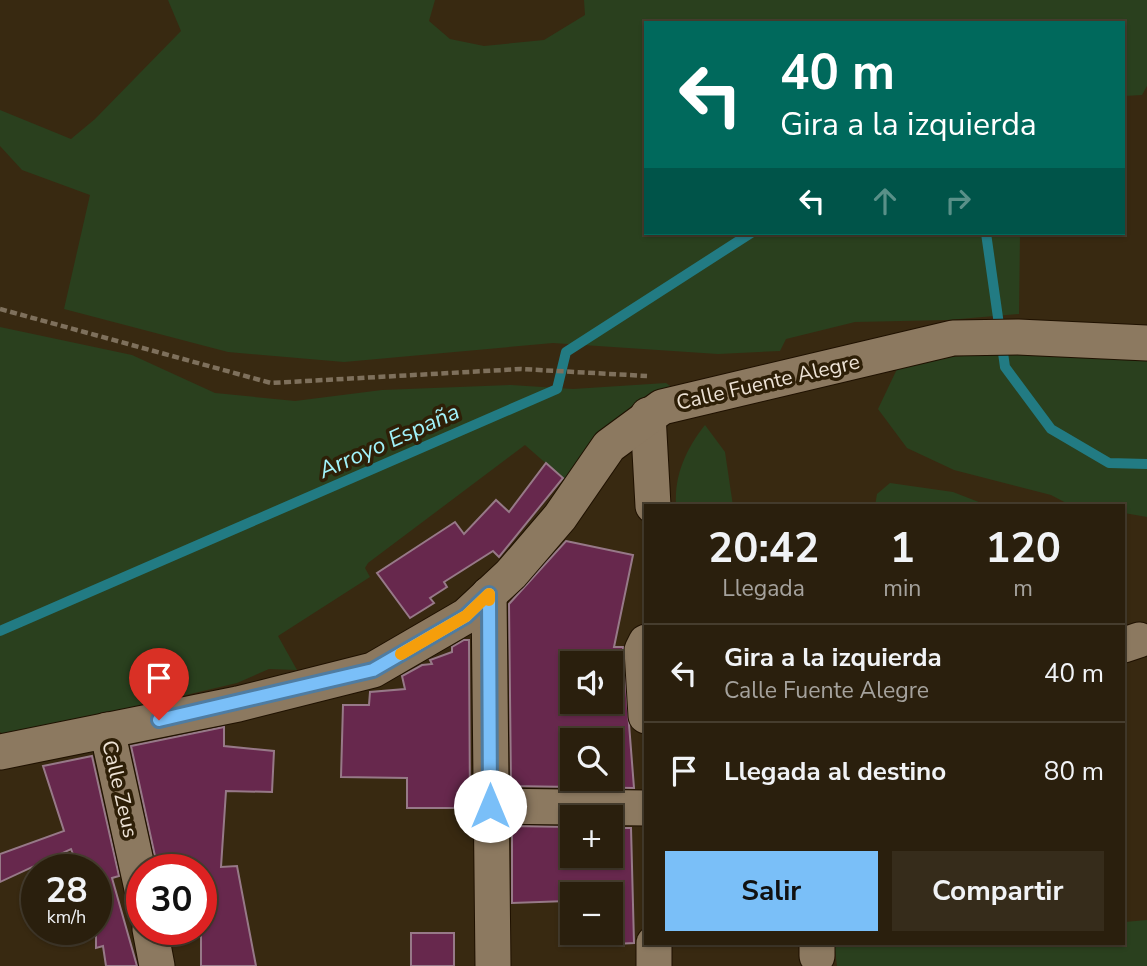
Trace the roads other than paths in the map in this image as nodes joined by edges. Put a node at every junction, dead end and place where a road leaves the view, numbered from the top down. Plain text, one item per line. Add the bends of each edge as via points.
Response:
1 (1147, 343) edge
2 (648, 415) junction
3 (653, 504) edge
4 (489, 594) junction
5 (644, 646) edge
6 (644, 683) edge
7 (107, 730) junction
8 (0, 752) edge
9 (490, 806) junction
10 (644, 808) edge
11 (134, 854) edge
12 (153, 945) edge
13 (654, 945) edge
14 (157, 966) edge
15 (493, 966) edge
16 (654, 966) edge

1 - 2 street, Calle Fuente Alegre via 953,338 662,407
2 - 3 street
2 - 4 street, Calle Fuente Alegre via 609,446 560,517
4 - 7 street, Calle Fuente Alegre via 466,616 373,670
4 - 9 street
5 - 6 street
7 - 8 street, Calle Fuente Alegre
7 - 11 street, Calle Zeus
9 - 10 street
9 - 15 street
12 - 14 street
13 - 16 street

